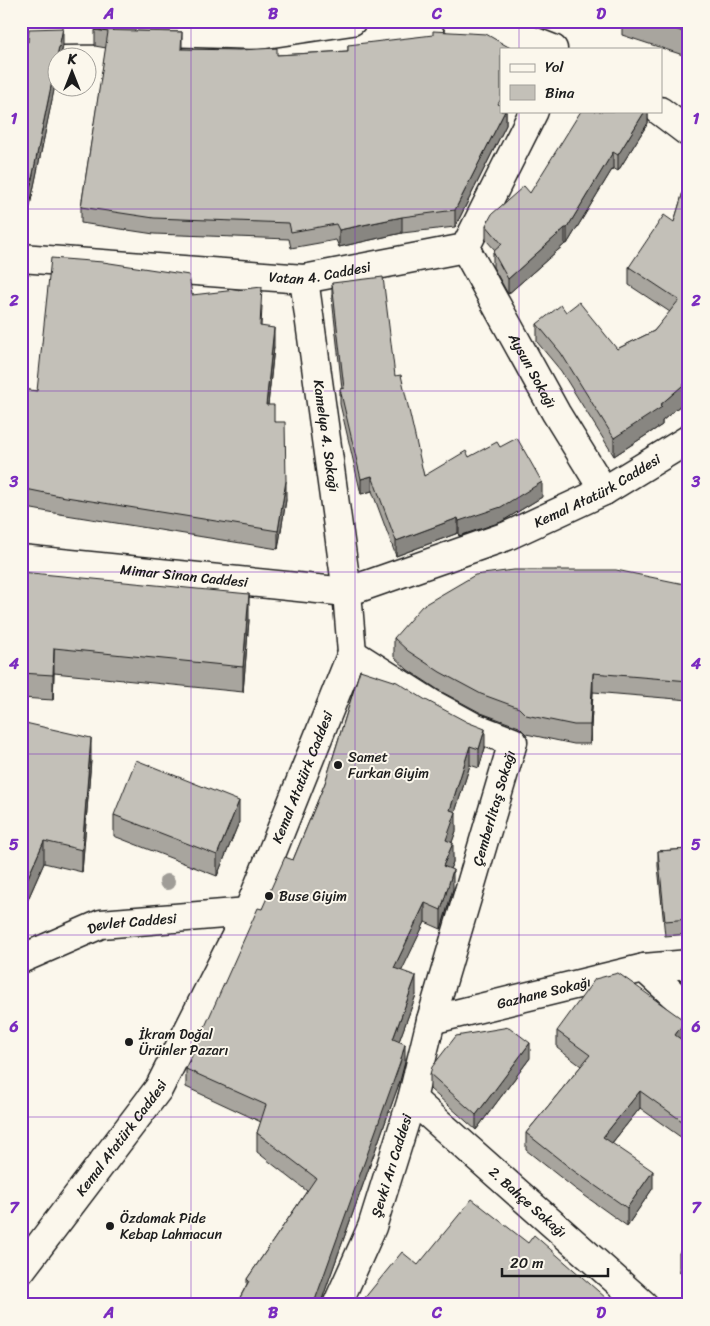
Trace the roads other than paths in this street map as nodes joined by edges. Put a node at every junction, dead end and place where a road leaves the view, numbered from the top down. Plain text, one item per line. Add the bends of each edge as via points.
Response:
1 (352, 21) edge
2 (456, 21) edge
3 (21, 31) edge
4 (550, 48) edge
5 (533, 112) edge
6 (661, 112) edge
7 (689, 133) edge
8 (465, 248) junction
9 (21, 258) edge
10 (304, 280) junction
11 (689, 439) edge
12 (604, 491) junction
13 (21, 559) edge
14 (347, 592) junction
15 (352, 653) junction
16 (248, 912) junction
17 (21, 959) edge
18 (689, 964) edge
19 (644, 968) junction
20 (689, 1009) edge
21 (430, 1020) junction
22 (412, 1099) junction
23 (21, 1270) edge
24 (337, 1305) edge
25 (644, 1305) edge

1 - 3 street via 259,35
2 - 4 street via 492,25
5 - 8 street
6 - 7 street
8 - 10 street, Vatan 4. Caddesi
8 - 12 street, Aysun Sokağı
9 - 10 street, Vatan 4. Caddesi
10 - 14 street, Kamelya 4. Sokağı
11 - 12 street, Kemal Atatürk Caddesi
12 - 14 street, Kemal Atatürk Caddesi via 507,536
13 - 14 street, Mimar Sinan Caddesi
14 - 15 street, Kemal Atatürk Caddesi
15 - 16 street, Kemal Atatürk Caddesi
15 - 21 street, Çemberlitaş Sokağı via 432,704 474,727 513,742
16 - 17 street, Devlet Caddesi via 102,924
16 - 23 street, Kemal Atatürk Caddesi via 158,1088
18 - 19 street, Gazhane Sokağı
19 - 20 street
19 - 21 street, Gazhane Sokağı
21 - 22 street, Şevki Arı Caddesi
22 - 24 street, Şevki Arı Caddesi via 372,1227
22 - 25 street, 2. Bahçe Sokağı

